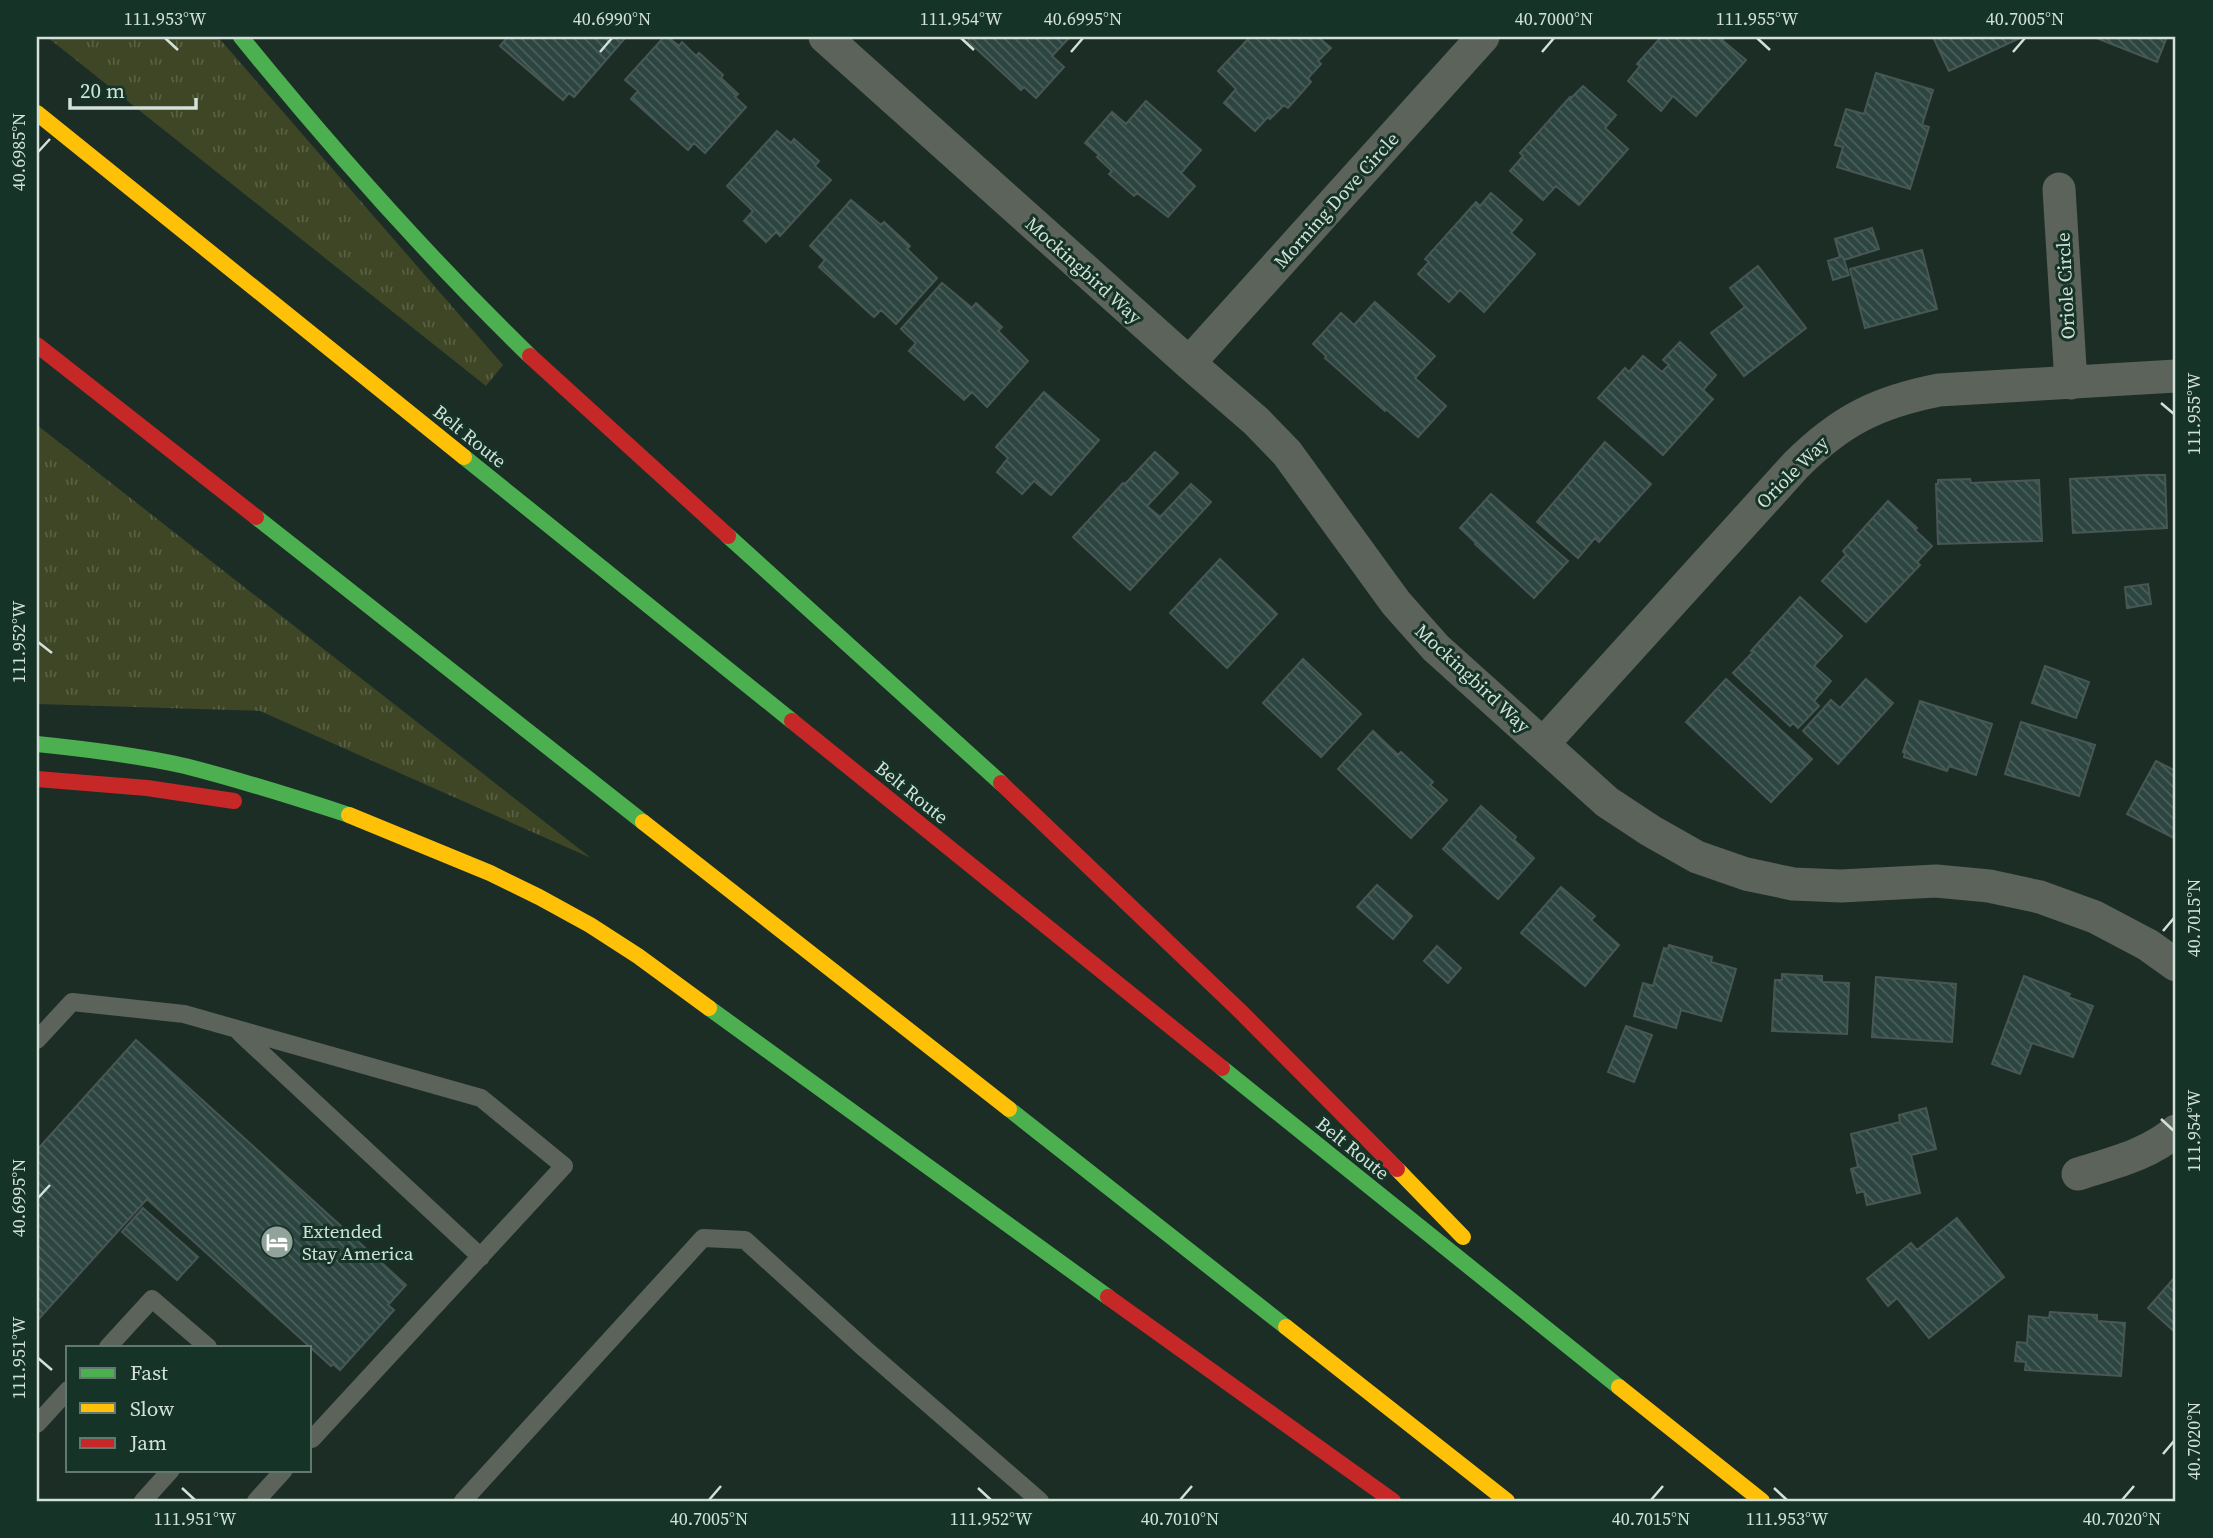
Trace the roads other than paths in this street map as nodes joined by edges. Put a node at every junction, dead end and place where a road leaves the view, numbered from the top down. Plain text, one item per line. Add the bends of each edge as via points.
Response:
1 (241, 37) edge
2 (825, 37) edge
3 (1483, 37) edge
4 (37, 113) edge
5 (2059, 190) dead end
6 (37, 345) edge
7 (1189, 363) junction
8 (2176, 376) edge
9 (2071, 383) junction
10 (37, 744) edge
11 (1544, 744) junction
12 (37, 779) edge
13 (254, 805) dead end
14 (289, 812) dead end
15 (440, 853) junction
16 (2176, 965) edge
17 (237, 1029) junction
18 (37, 1040) edge
19 (2176, 1131) edge
20 (2078, 1174) dead end
21 (481, 1257) junction
22 (109, 1346) edge
23 (207, 1346) edge
24 (1568, 1348) junction
25 (66, 1392) edge
26 (37, 1424) edge
27 (312, 1439) edge
28 (169, 1472) edge
29 (282, 1472) edge
30 (143, 1501) edge
31 (256, 1501) edge
32 (463, 1501) edge
33 (1040, 1501) edge
34 (1393, 1501) edge
35 (1507, 1501) edge
36 (1762, 1501) edge

1 - 24 highway via 346,163 481,309 1118,892 1399,1170
2 - 7 street, Mockingbird Way
3 - 7 street, Morning Dove Circle
4 - 24 highway, Belt Route
5 - 9 street, Oriole Circle
6 - 35 highway
7 - 11 street, Mockingbird Way via 1287,453 1396,603 1436,648
8 - 9 street, Oriole Way
9 - 11 street, Oriole Way via 1939,390 1909,396 1879,405 1821,440
10 - 15 highway via 183,765 356,817
11 - 16 street, Mockingbird Way via 1607,802 1697,857 1793,884 1936,881 2040,897 2095,917
12 - 13 highway via 146,788
14 - 15 highway
15 - 34 highway via 539,897 638,956
17 - 18 lane via 184,1014 72,1002
17 - 21 lane
17 - 21 lane via 481,1098 564,1166
19 - 20 street via 2163,1143 2134,1156
21 - 27 lane
22 - 23 lane via 152,1299
24 - 36 highway, Belt Route
25 - 26 lane
28 - 30 lane
29 - 31 lane
32 - 33 lane via 704,1238 745,1240

